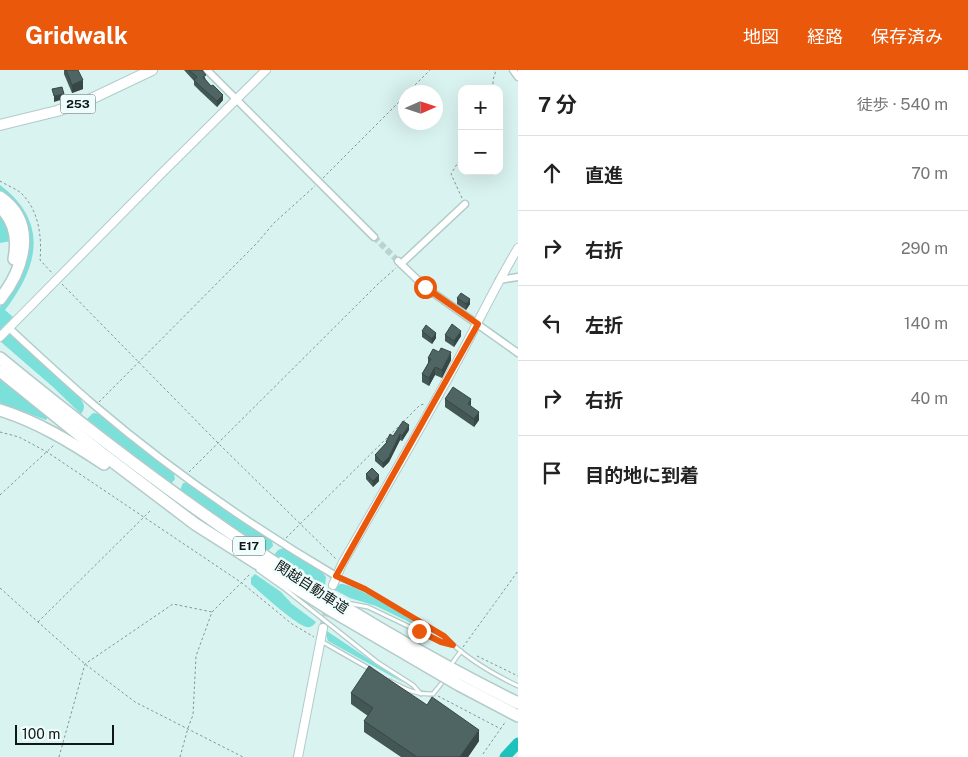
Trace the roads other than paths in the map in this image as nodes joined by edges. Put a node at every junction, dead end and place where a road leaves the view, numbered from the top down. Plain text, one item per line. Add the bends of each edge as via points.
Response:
1 (152, 70) edge
2 (207, 70) edge
3 (266, 70) edge
4 (513, 70) edge
5 (518, 77) edge
6 (237, 100) junction
7 (0, 124) edge
8 (0, 197) edge
9 (465, 204) road end
10 (0, 207) edge
11 (374, 237) tunnel mouth
12 (518, 248) edge
13 (518, 277) edge
14 (499, 280) junction
15 (0, 288) edge
16 (0, 299) edge
17 (478, 324) junction
18 (9, 328) junction
19 (0, 337) edge
20 (0, 353) edge
21 (518, 353) edge
22 (0, 358) edge
23 (0, 371) edge
24 (0, 410) edge
25 (64, 411) junction
26 (196, 524) junction
27 (251, 559) junction
28 (336, 576) junction
29 (333, 585) tunnel mouth
30 (332, 601) junction
31 (323, 628) tunnel mouth
32 (320, 641) junction
33 (453, 645) junction
34 (460, 651) junction
35 (453, 662) dead end
36 (378, 674) edge
37 (386, 678) edge
38 (440, 684) dead end
39 (518, 686) edge
40 (421, 694) junction
41 (515, 713) edge
42 (298, 757) edge

1 - 7 highway, 253 via 57,112
2 - 6 street
3 - 6 street
4 - 5 street
6 - 11 street
6 - 18 street
8 - 16 highway via 17,215 24,243 20,265
9 - 17 street via 399,262 425,287
10 - 15 highway via 12,222 16,248 12,267
12 - 14 street
13 - 14 street
14 - 17 street
17 - 21 street
17 - 28 street
18 - 19 street
18 - 28 street via 95,406 184,477 280,544
20 - 25 highway
22 - 25 highway, 関越自動車道 / E17
23 - 26 highway, 関越自動車道 / E17 via 104,456
24 - 26 highway via 55,432
25 - 30 highway, 関越自動車道 / E17 via 204,516
26 - 27 highway, 関越自動車道 / E17
27 - 40 lane via 258,570
27 - 41 highway, 関越自動車道 / E17 via 459,685
28 - 29 street
28 - 33 lane via 373,594 444,636
30 - 33 lane via 368,607
30 - 41 highway, 関越自動車道 / E17
31 - 32 street
32 - 36 lane
32 - 42 street
33 - 34 lane
34 - 35 lane
34 - 39 lane
37 - 40 lane
38 - 40 lane via 432,694

